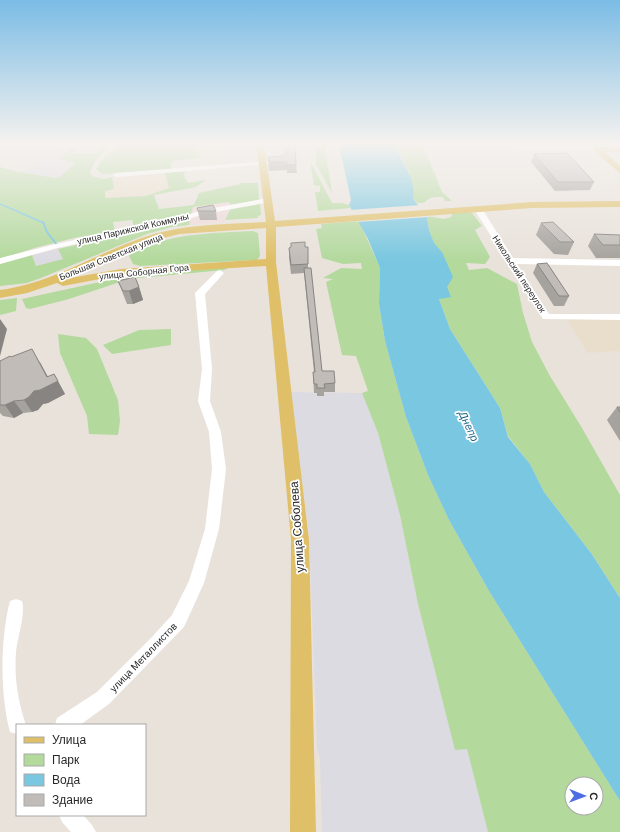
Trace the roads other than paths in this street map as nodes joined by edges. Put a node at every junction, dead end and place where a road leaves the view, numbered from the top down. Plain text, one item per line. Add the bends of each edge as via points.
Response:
1 (265, 182) edge
2 (268, 200) junction
3 (620, 204) edge
4 (478, 209) junction
5 (271, 224) junction
6 (0, 261) edge
7 (510, 261) junction
8 (270, 262) junction
9 (620, 263) edge
10 (220, 273) dead end
11 (19, 292) junction
12 (0, 294) edge
13 (620, 317) edge
14 (16, 607) dead end
15 (17, 724) edge
16 (65, 724) edge
17 (70, 816) edge
18 (85, 832) edge
19 (303, 832) edge

1 - 2 main road, улица Соболева
2 - 5 main road, улица Соболева
2 - 6 street, улица Парижской Коммуны via 202,212 180,220
3 - 4 main road, Большая Советская улица via 540,204
4 - 5 main road, Большая Советская улица
4 - 7 street, Никольский переулок
5 - 8 main road, улица Соболева
5 - 11 main road, Большая Советская улица via 184,230 167,234
7 - 9 street
7 - 13 street, Никольский переулок via 546,317
8 - 11 main road, улица Соборная Гора via 122,272
8 - 19 main road, улица Соболева via 300,540
10 - 16 street, улица Металлистов via 200,293 207,369 204,401 215,432 219,469 212,529 196,583 178,621 157,644 103,698
11 - 12 main road, Большая Советская улица
14 - 15 street via 6,657 9,705
17 - 18 street

